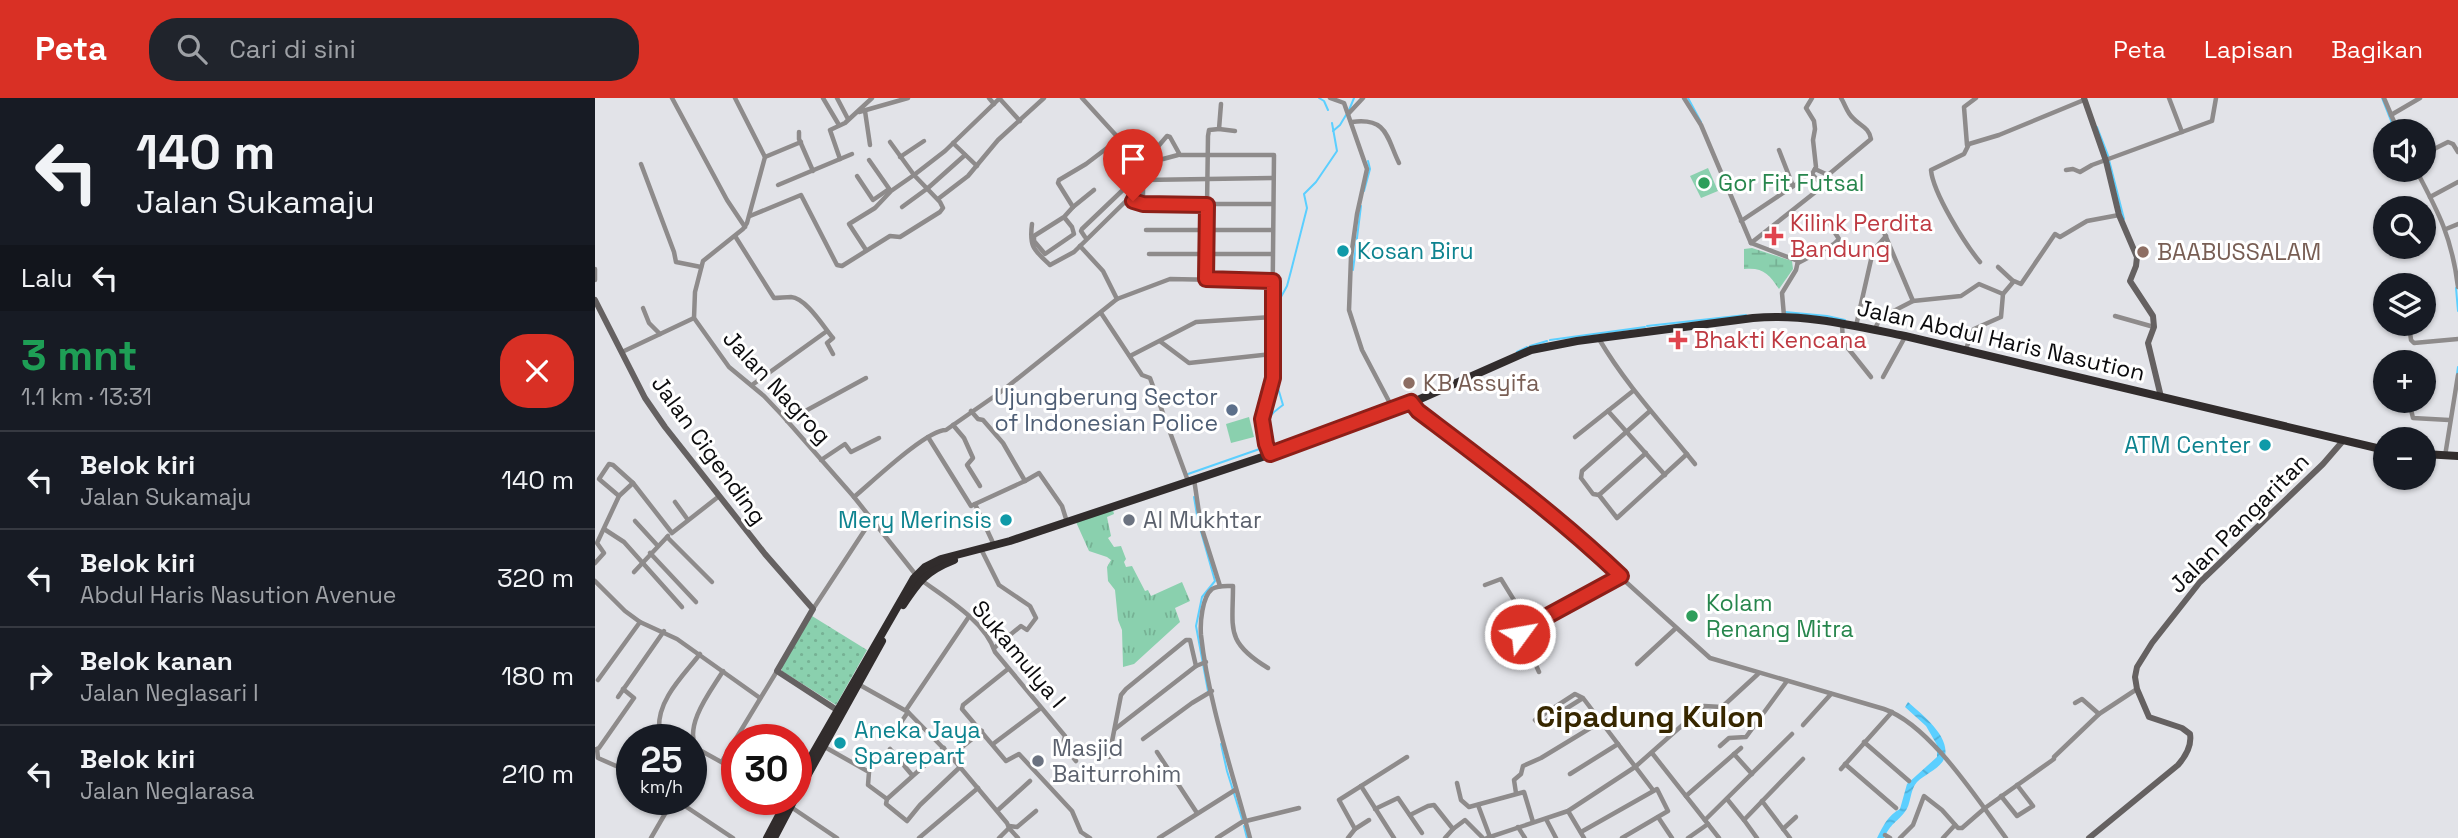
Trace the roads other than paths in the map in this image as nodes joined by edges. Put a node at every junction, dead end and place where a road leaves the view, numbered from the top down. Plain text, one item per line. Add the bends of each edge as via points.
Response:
1 (673, 98) edge
2 (735, 98) edge
3 (823, 98) edge
4 (837, 98) edge
5 (872, 98) edge
6 (908, 98) edge
7 (989, 98) edge
8 (1000, 98) edge
9 (1044, 98) edge
10 (1082, 98) edge
11 (1330, 98) edge
12 (1684, 98) edge
13 (1812, 98) edge
14 (1841, 98) edge
15 (1976, 98) edge
16 (2169, 98) edge
17 (2215, 98) edge
18 (2384, 98) edge
19 (2420, 98) edge
20 (1362, 99) edge
21 (2084, 99) edge
22 (994, 104) junction
23 (1220, 104) dead end
24 (865, 111) junction
25 (1348, 111) junction
26 (858, 112) junction
27 (2391, 115) junction
28 (848, 119) junction
29 (2393, 119) edge
30 (1020, 121) junction
31 (1352, 122) junction
32 (839, 125) junction
33 (1219, 129) junction
34 (1235, 131) dead end
35 (799, 132) dead end
36 (2182, 132) junction
37 (1119, 139) junction
38 (924, 141) dead end
39 (801, 142) junction
40 (890, 142) dead end
41 (953, 143) junction
42 (870, 145) dead end
43 (1967, 145) junction
44 (2436, 148) edge
45 (1779, 150) dead end
46 (2458, 152) edge
47 (852, 153) dead end
48 (965, 155) junction
49 (1178, 155) junction
50 (1207, 155) junction
51 (765, 157) junction
52 (901, 157) junction
53 (840, 159) junction
54 (1163, 159) dead end
55 (869, 160) dead end
56 (2106, 160) junction
57 (1399, 163) dead end
58 (641, 164) dead end
59 (977, 166) junction
60 (1815, 169) junction
61 (2066, 170) dead end
62 (813, 171) junction
63 (914, 175) junction
64 (857, 176) dead end
65 (1273, 178) junction
66 (1208, 179) junction
67 (1804, 179) dead end
68 (1143, 180) junction
69 (2458, 182) edge
70 (778, 186) dead end
71 (1793, 186) junction
72 (1126, 187) junction
73 (929, 188) junction
74 (890, 190) junction
75 (1094, 190) dead end
76 (2432, 196) edge
77 (1129, 198) junction
78 (938, 199) junction
79 (1143, 204) junction
80 (1272, 204) junction
81 (1207, 205) junction
82 (902, 207) dead end
83 (1073, 207) junction
84 (2436, 209) edge
85 (2119, 215) junction
86 (750, 216) junction
87 (1064, 217) junction
88 (1741, 221) junction
89 (1828, 222) dead end
90 (2458, 224) edge
91 (1032, 225) dead end
92 (745, 227) junction
93 (2446, 229) junction
94 (1146, 230) dead end
95 (1208, 230) junction
96 (1272, 230) junction
97 (735, 236) junction
98 (1085, 237) dead end
99 (1751, 243) junction
100 (1080, 246) junction
101 (866, 250) junction
102 (1149, 254) dead end
103 (1207, 254) junction
104 (1272, 254) junction
105 (1980, 262) dead end
106 (1798, 263) junction
107 (701, 267) junction
108 (1997, 267) dead end
109 (595, 269) edge
110 (1206, 279) junction
111 (595, 280) edge
112 (1273, 281) junction
113 (2013, 281) junction
114 (2458, 287) edge
115 (2003, 294) junction
116 (1117, 299) junction
117 (595, 300) edge
118 (1913, 301) junction
119 (643, 308) dead end
120 (1101, 313) junction
121 (1784, 316) junction
122 (2115, 316) dead end
123 (1272, 317) junction
124 (694, 318) junction
125 (1842, 324) junction
126 (1856, 327) junction
127 (2154, 327) junction
128 (1874, 330) junction
129 (827, 331) junction
130 (660, 334) junction
131 (1905, 336) junction
132 (2410, 336) edge
133 (1599, 338) junction
134 (2458, 340) edge
135 (1161, 342) junction
136 (1965, 351) junction
137 (621, 353) junction
138 (833, 354) dead end
139 (1272, 354) junction
140 (1130, 356) junction
141 (2458, 375) edge
142 (1871, 377) dead end
143 (1883, 377) dead end
144 (866, 379) dead end
145 (751, 385) junction
146 (1633, 391) junction
147 (2456, 392) edge
148 (2161, 397) junction
149 (1411, 402) junction
150 (1393, 409) junction
151 (971, 411) junction
152 (1608, 411) junction
153 (1650, 411) junction
154 (2412, 413) edge
155 (787, 421) junction
156 (2449, 421) junction
157 (953, 425) junction
158 (1627, 432) junction
159 (928, 437) junction
160 (1575, 437) dead end
161 (879, 438) dead end
162 (2342, 442) junction
163 (2373, 448) edge
164 (1268, 449) junction
165 (1646, 453) junction
166 (1687, 454) junction
167 (2436, 455) edge
168 (2445, 456) junction
169 (2458, 456) edge
170 (821, 460) junction
171 (1695, 464) dead end
172 (1665, 475) junction
173 (1191, 480) junction
174 (1025, 481) junction
175 (633, 483) junction
176 (980, 486) dead end
177 (1599, 495) junction
178 (619, 496) junction
179 (718, 497) junction
180 (854, 497) junction
181 (675, 502) dead end
182 (975, 504) junction
183 (872, 519) junction
184 (688, 520) junction
185 (635, 521) dead end
186 (1067, 522) junction
187 (604, 529) junction
188 (669, 535) junction
189 (657, 545) junction
190 (994, 545) junction
191 (981, 549) junction
192 (650, 553) junction
193 (595, 563) edge
194 (642, 563) junction
195 (634, 572) dead end
196 (1621, 576) junction
197 (918, 577) junction
198 (595, 581) edge
199 (712, 582) dead end
200 (1485, 585) dead end
201 (1220, 586) junction
202 (696, 601) dead end
203 (682, 607) dead end
204 (813, 609) junction
205 (968, 618) junction
206 (640, 622) junction
207 (1529, 626) junction
208 (1676, 628) junction
209 (664, 631) junction
210 (994, 648) junction
211 (700, 654) junction
212 (1202, 663) junction
213 (1637, 664) dead end
214 (1268, 668) dead end
215 (1008, 669) junction
216 (723, 671) junction
217 (777, 671) junction
218 (1539, 673) dead end
219 (1758, 673) junction
220 (598, 680) dead end
221 (1787, 681) junction
222 (858, 684) junction
223 (623, 689) junction
224 (1209, 693) junction
225 (2132, 693) junction
226 (1831, 694) junction
227 (618, 697) dead end
228 (760, 698) junction
229 (1583, 698) junction
230 (2075, 703) dead end
231 (1041, 708) junction
232 (839, 711) junction
233 (907, 711) junction
234 (1892, 712) junction
235 (2099, 714) junction
236 (1118, 715) junction
237 (1602, 721) junction
238 (1126, 722) junction
239 (659, 724) edge
240 (745, 724) edge
241 (1803, 725) dead end
242 (1115, 730) junction
243 (982, 731) junction
244 (1792, 734) dead end
245 (891, 737) dead end
246 (1143, 739) dead end
247 (1864, 742) junction
248 (993, 744) junction
249 (1618, 744) junction
250 (823, 746) junction
251 (1720, 746) dead end
252 (944, 748) junction
253 (1741, 748) dead end
254 (596, 749) edge
255 (890, 750) dead end
256 (1157, 752) dead end
257 (1652, 753) junction
258 (1734, 754) junction
259 (812, 756) edge
260 (951, 756) junction
261 (1109, 757) dead end
262 (1407, 757) dead end
263 (1803, 759) dead end
264 (721, 760) edge
265 (1076, 761) dead end
266 (1845, 764) junction
267 (616, 766) edge
268 (812, 766) edge
269 (960, 767) junction
270 (1635, 767) junction
271 (1841, 769) dead end
272 (1570, 774) dead end
273 (1752, 774) junction
274 (912, 776) junction
275 (1030, 781) dead end
276 (1909, 781) dead end
277 (1457, 783) dead end
278 (2017, 785) junction
279 (1361, 786) junction
280 (978, 788) junction
281 (1233, 790) junction
282 (1653, 790) junction
283 (1518, 793) junction
284 (1686, 796) junction
285 (2001, 796) junction
286 (887, 799) junction
287 (1727, 799) junction
288 (1762, 802) junction
289 (1478, 805) junction
290 (1299, 808) dead end
291 (1896, 808) dead end
292 (1985, 808) junction
293 (1375, 809) junction
294 (998, 810) junction
295 (1036, 811) dead end
296 (1568, 811) junction
297 (1197, 813) junction
298 (665, 815) edge
299 (697, 815) edge
300 (783, 815) edge
301 (785, 815) edge
302 (809, 815) edge
303 (1410, 815) junction
304 (1658, 817) junction
305 (1796, 817) dead end
306 (1546, 818) junction
307 (1369, 820) dead end
308 (1744, 820) junction
309 (1245, 821) junction
310 (1533, 822) junction
311 (1707, 822) junction
312 (1955, 825) junction
313 (1518, 826) junction
314 (1009, 827) junction
315 (1355, 829) junction
316 (1783, 829) junction
317 (1453, 830) junction
318 (1581, 832) junction
319 (1422, 833) dead end
320 (1088, 836) edge
321 (1489, 837) edge
322 (651, 838) edge
323 (733, 838) edge
324 (767, 838) edge
325 (774, 838) edge
326 (837, 838) edge
327 (919, 838) edge
328 (999, 838) edge
329 (1018, 838) edge
330 (1159, 838) edge
331 (1217, 838) edge
332 (1250, 838) edge
333 (1347, 838) edge
334 (1394, 838) edge
335 (1445, 838) edge
336 (1525, 838) edge
337 (1556, 838) edge
338 (1584, 838) edge
339 (1622, 838) edge
340 (1672, 838) edge
341 (1688, 838) edge
342 (1719, 838) edge
343 (1757, 838) edge
344 (1790, 838) edge
345 (1901, 838) edge
346 (1943, 838) edge
347 (2006, 838) edge
348 (2089, 838) edge

1 - 92 street
2 - 51 street
3 - 32 street
4 - 28 street
5 - 26 street
6 - 24 street
7 - 22 street
8 - 22 street
8 - 30 street
9 - 30 street
10 - 37 street
11 - 25 street via 1341,100
12 - 88 street via 1701,125
13 - 60 street via 1806,108 1814,121
14 - 60 street via 1871,139 1828,175
15 - 43 street via 1965,105
16 - 36 street
17 - 36 street via 2213,120
18 - 27 street
19 - 27 street
20 - 25 street
21 - 43 street
21 - 56 street
22 - 41 street
23 - 33 street
24 - 26 street
24 - 42 street
25 - 31 street
26 - 28 street
27 - 29 street
28 - 32 street
30 - 59 street
31 - 57 street via 1363,121 1387,132
31 - 150 street via 1367,169 1357,214 1348,303 1362,350
32 - 53 street via 830,131
33 - 34 street
33 - 50 street via 1209,130
35 - 39 street
36 - 56 street
37 - 72 street via 1125,149
37 - 83 street via 1059,180
38 - 52 street
39 - 51 street
39 - 62 street
40 - 52 street
41 - 48 street
41 - 63 street
43 - 105 street via 1964,154 1931,170 1931,181
44 - 46 street via 2448,142
45 - 71 street
47 - 53 street
48 - 59 street
48 - 73 street
49 - 50 street
49 - 54 street
49 - 68 street via 1169,136 1145,161
50 - 65 street via 1274,155
50 - 66 street
51 - 86 street
52 - 63 street
53 - 62 street
55 - 74 street
56 - 61 street via 2080,172
56 - 85 street
58 - 107 street via 675,262
59 - 78 street
60 - 99 street via 1812,174 1823,187
62 - 70 street
63 - 73 street
63 - 74 street
64 - 74 street via 873,200
65 - 66 street
65 - 80 street
66 - 68 street
66 - 81 street
67 - 71 street
68 - 79 street
69 - 76 street
71 - 88 street
72 - 77 street
72 - 98 street via 1081,230
73 - 78 street
73 - 82 street
74 - 101 street via 876,208 849,224
75 - 83 street
77 - 79 street
77 - 100 street
78 - 101 street via 940,213 900,237 892,235
79 - 81 street
80 - 81 street
80 - 96 street
81 - 95 street
83 - 87 street
84 - 93 street
85 - 113 street via 2087,221 2054,236 2021,284
85 - 127 street via 2137,257 2130,281 2153,316
86 - 92 street
86 - 101 street via 801,195 839,266
87 - 87 street via 1034,236 1045,254 1074,234
88 - 99 street
89 - 106 street via 1839,239
90 - 93 street
91 - 100 street via 1031,246 1050,265
92 - 97 street
93 - 114 street
94 - 95 street
95 - 96 street
95 - 103 street
96 - 104 street
97 - 107 street via 704,259
97 - 129 street via 774,298 802,301
99 - 106 street
100 - 116 street via 1103,271
102 - 103 street
103 - 104 street
103 - 110 street
104 - 112 street
106 - 121 street via 1782,293
107 - 124 street
108 - 113 street
109 - 111 street
110 - 112 street
110 - 116 street via 1170,279
112 - 123 street
113 - 115 street
115 - 118 street via 1979,284 1961,296
115 - 136 street via 2001,317 1974,329
116 - 120 street
117 - 137 street, Jalan Cigending
118 - 126 street via 1884,233 1873,251
118 - 128 street via 1880,318
119 - 130 street
120 - 140 street
120 - 151 street
121 - 125 highway, Jalan Abdul Haris Nasution
121 - 133 highway, Jalan Abdul Haris Nasution
122 - 127 street
123 - 135 street via 1196,322
123 - 139 street
124 - 130 street
124 - 145 street, Jalan Nagrog via 730,367
125 - 126 highway, Jalan Abdul Haris Nasution
125 - 142 street via 1843,342
126 - 128 highway, Jalan Abdul Haris Nasution
127 - 148 street via 2148,343
128 - 131 highway, Jalan Abdul Haris Nasution
129 - 138 street via 833,338 827,343
129 - 145 street
130 - 137 street
131 - 136 highway, Jalan Abdul Haris Nasution
131 - 143 street
132 - 134 street via 2414,343
133 - 146 street
133 - 149 highway, Jalan Abdul Haris Nasution via 1524,353
135 - 139 street via 1189,363
135 - 140 street
136 - 148 highway, Jalan Abdul Haris Nasution
137 - 179 street, Jalan Cigending via 645,398
139 - 164 street via 1273,378 1262,419
140 - 173 street via 1150,379
141 - 147 street
144 - 155 street
145 - 155 street, Jalan Nagrog
146 - 152 street
146 - 153 street
147 - 156 street
148 - 162 highway, Jalan Abdul Haris Nasution
149 - 150 highway, Jalan Abdul Haris Nasution
149 - 196 street via 1499,470
150 - 164 highway, Jalan Abdul Haris Nasution
151 - 157 street
151 - 174 street via 1003,443
152 - 158 street
152 - 160 street
153 - 158 street
153 - 166 street
154 - 156 street via 2413,418
155 - 170 street, Jalan Nagrog
156 - 168 street
157 - 159 street
157 - 176 street via 973,458 967,465
158 - 165 street
158 - 177 street via 1582,471 1583,481
159 - 180 street
159 - 182 street via 971,506
161 - 170 street via 851,452 845,444
162 - 163 highway, Jalan Abdul Haris Nasution
162 - 225 street, Jalan Pangaritan via 2200,582 2137,667
164 - 173 highway
165 - 172 street
165 - 177 street
166 - 171 street
166 - 172 street
167 - 168 highway
168 - 169 highway
170 - 180 street, Jalan Nagrog
172 - 177 street via 1617,518
173 - 186 highway
173 - 201 street
174 - 182 street
174 - 186 street via 1039,473 1062,506
175 - 178 street
175 - 178 street via 609,464 599,479
175 - 188 street
178 - 187 street
179 - 184 street
179 - 204 street, Jalan Cigending
180 - 183 street, Jalan Nagrog
181 - 184 street
182 - 190 street
183 - 197 street, Jalan Nagrog
183 - 204 street
184 - 188 street
185 - 189 street
186 - 190 highway
187 - 193 street via 597,545 604,552
187 - 194 street via 624,542
188 - 189 street
188 - 199 street
189 - 192 street
190 - 191 highway
191 - 197 highway
191 - 210 street via 999,585 1030,606 1036,618 1027,630 1021,626
192 - 194 street
192 - 202 street
194 - 195 street
194 - 203 street
196 - 207 street
196 - 208 street
197 - 205 street, Sukamulya I
197 - 222 highway
197 - 232 highway
198 - 206 street
200 - 207 street via 1501,579
201 - 212 street via 1211,590 1205,601
201 - 214 street via 1234,587 1234,636 1253,659
204 - 217 street
205 - 210 street, Sukamulya I
205 - 233 street
206 - 209 street
206 - 220 street
207 - 218 street via 1520,635
208 - 213 street
208 - 219 street via 1710,658
209 - 211 street
209 - 223 street
210 - 215 street, Sukamulya I
211 - 216 street
211 - 239 street via 664,702
212 - 224 street
212 - 236 street via 1186,640 1126,689
212 - 238 street
215 - 231 street, Sukamulya I
215 - 243 street via 962,707
216 - 228 street
216 - 264 street via 692,731 696,748
217 - 228 street
217 - 232 street
219 - 221 street
219 - 257 street via 1722,707 1704,706
221 - 226 street
221 - 251 street via 1746,737 1729,738
222 - 232 highway
222 - 233 street
223 - 227 street
223 - 254 street via 634,698
224 - 246 street
224 - 281 street
225 - 235 street
225 - 348 street via 2149,717 2182,728 2191,742 2178,765
226 - 234 street
226 - 241 street
228 - 240 street
229 - 229 street via 1575,694 1535,720 1539,725
229 - 237 street
230 - 235 street via 2083,699
231 - 248 street
231 - 265 street, Sukamulya I via 1065,736 1063,745
232 - 250 highway
232 - 259 highway
233 - 245 street
233 - 252 street
234 - 247 street
234 - 292 street via 1913,725
235 - 278 street via 2054,760
236 - 238 street
236 - 242 street
237 - 249 street
237 - 283 street via 1523,765 1514,780
238 - 242 street
242 - 261 street
243 - 248 street
243 - 260 street
244 - 273 street
247 - 266 street
247 - 276 street
248 - 320 street via 1006,761 1019,754 1072,811 1081,832
249 - 270 street
249 - 272 street
250 - 268 highway
250 - 286 street via 869,772 867,785
252 - 260 street
252 - 274 street
253 - 258 street
254 - 267 street via 598,758
255 - 274 street
256 - 297 street
257 - 270 street
257 - 284 street
258 - 273 street
258 - 284 street
260 - 269 street
262 - 279 street
263 - 288 street
266 - 271 street
266 - 291 street
269 - 280 street
269 - 286 street via 907,821 886,804
270 - 282 street
270 - 296 street
273 - 287 street
274 - 286 street
275 - 294 street
277 - 289 street via 1463,803
278 - 285 street
278 - 285 street via 2033,806 2029,809 2017,816
279 - 293 street
279 - 315 street via 1339,801
280 - 294 street
280 - 327 street
281 - 297 street
281 - 309 street
282 - 304 street via 1658,790 1669,809
282 - 318 street
283 - 289 street
283 - 310 street via 1525,793
284 - 311 street
285 - 292 street
287 - 308 street
287 - 311 street
288 - 308 street
288 - 316 street
289 - 321 street
290 - 309 street
292 - 312 street via 1962,828
292 - 347 street
293 - 303 street via 1398,798
293 - 334 street
294 - 314 street
295 - 314 street via 1017,827
296 - 306 street
296 - 318 street
297 - 330 street
298 - 322 street
299 - 323 street
300 - 324 highway
301 - 325 highway
302 - 326 street
303 - 317 street via 1434,805
303 - 319 street
304 - 339 street
304 - 340 street
305 - 316 street
306 - 310 street
306 - 337 street
307 - 315 street
308 - 343 street
309 - 331 street
309 - 332 street
310 - 313 street
311 - 341 street
311 - 342 street
312 - 345 street via 1924,796 1913,825
312 - 346 street
313 - 321 street
313 - 336 street
314 - 328 street
314 - 329 street
315 - 333 street
316 - 344 street
317 - 321 street via 1465,820
317 - 335 street
318 - 338 street

